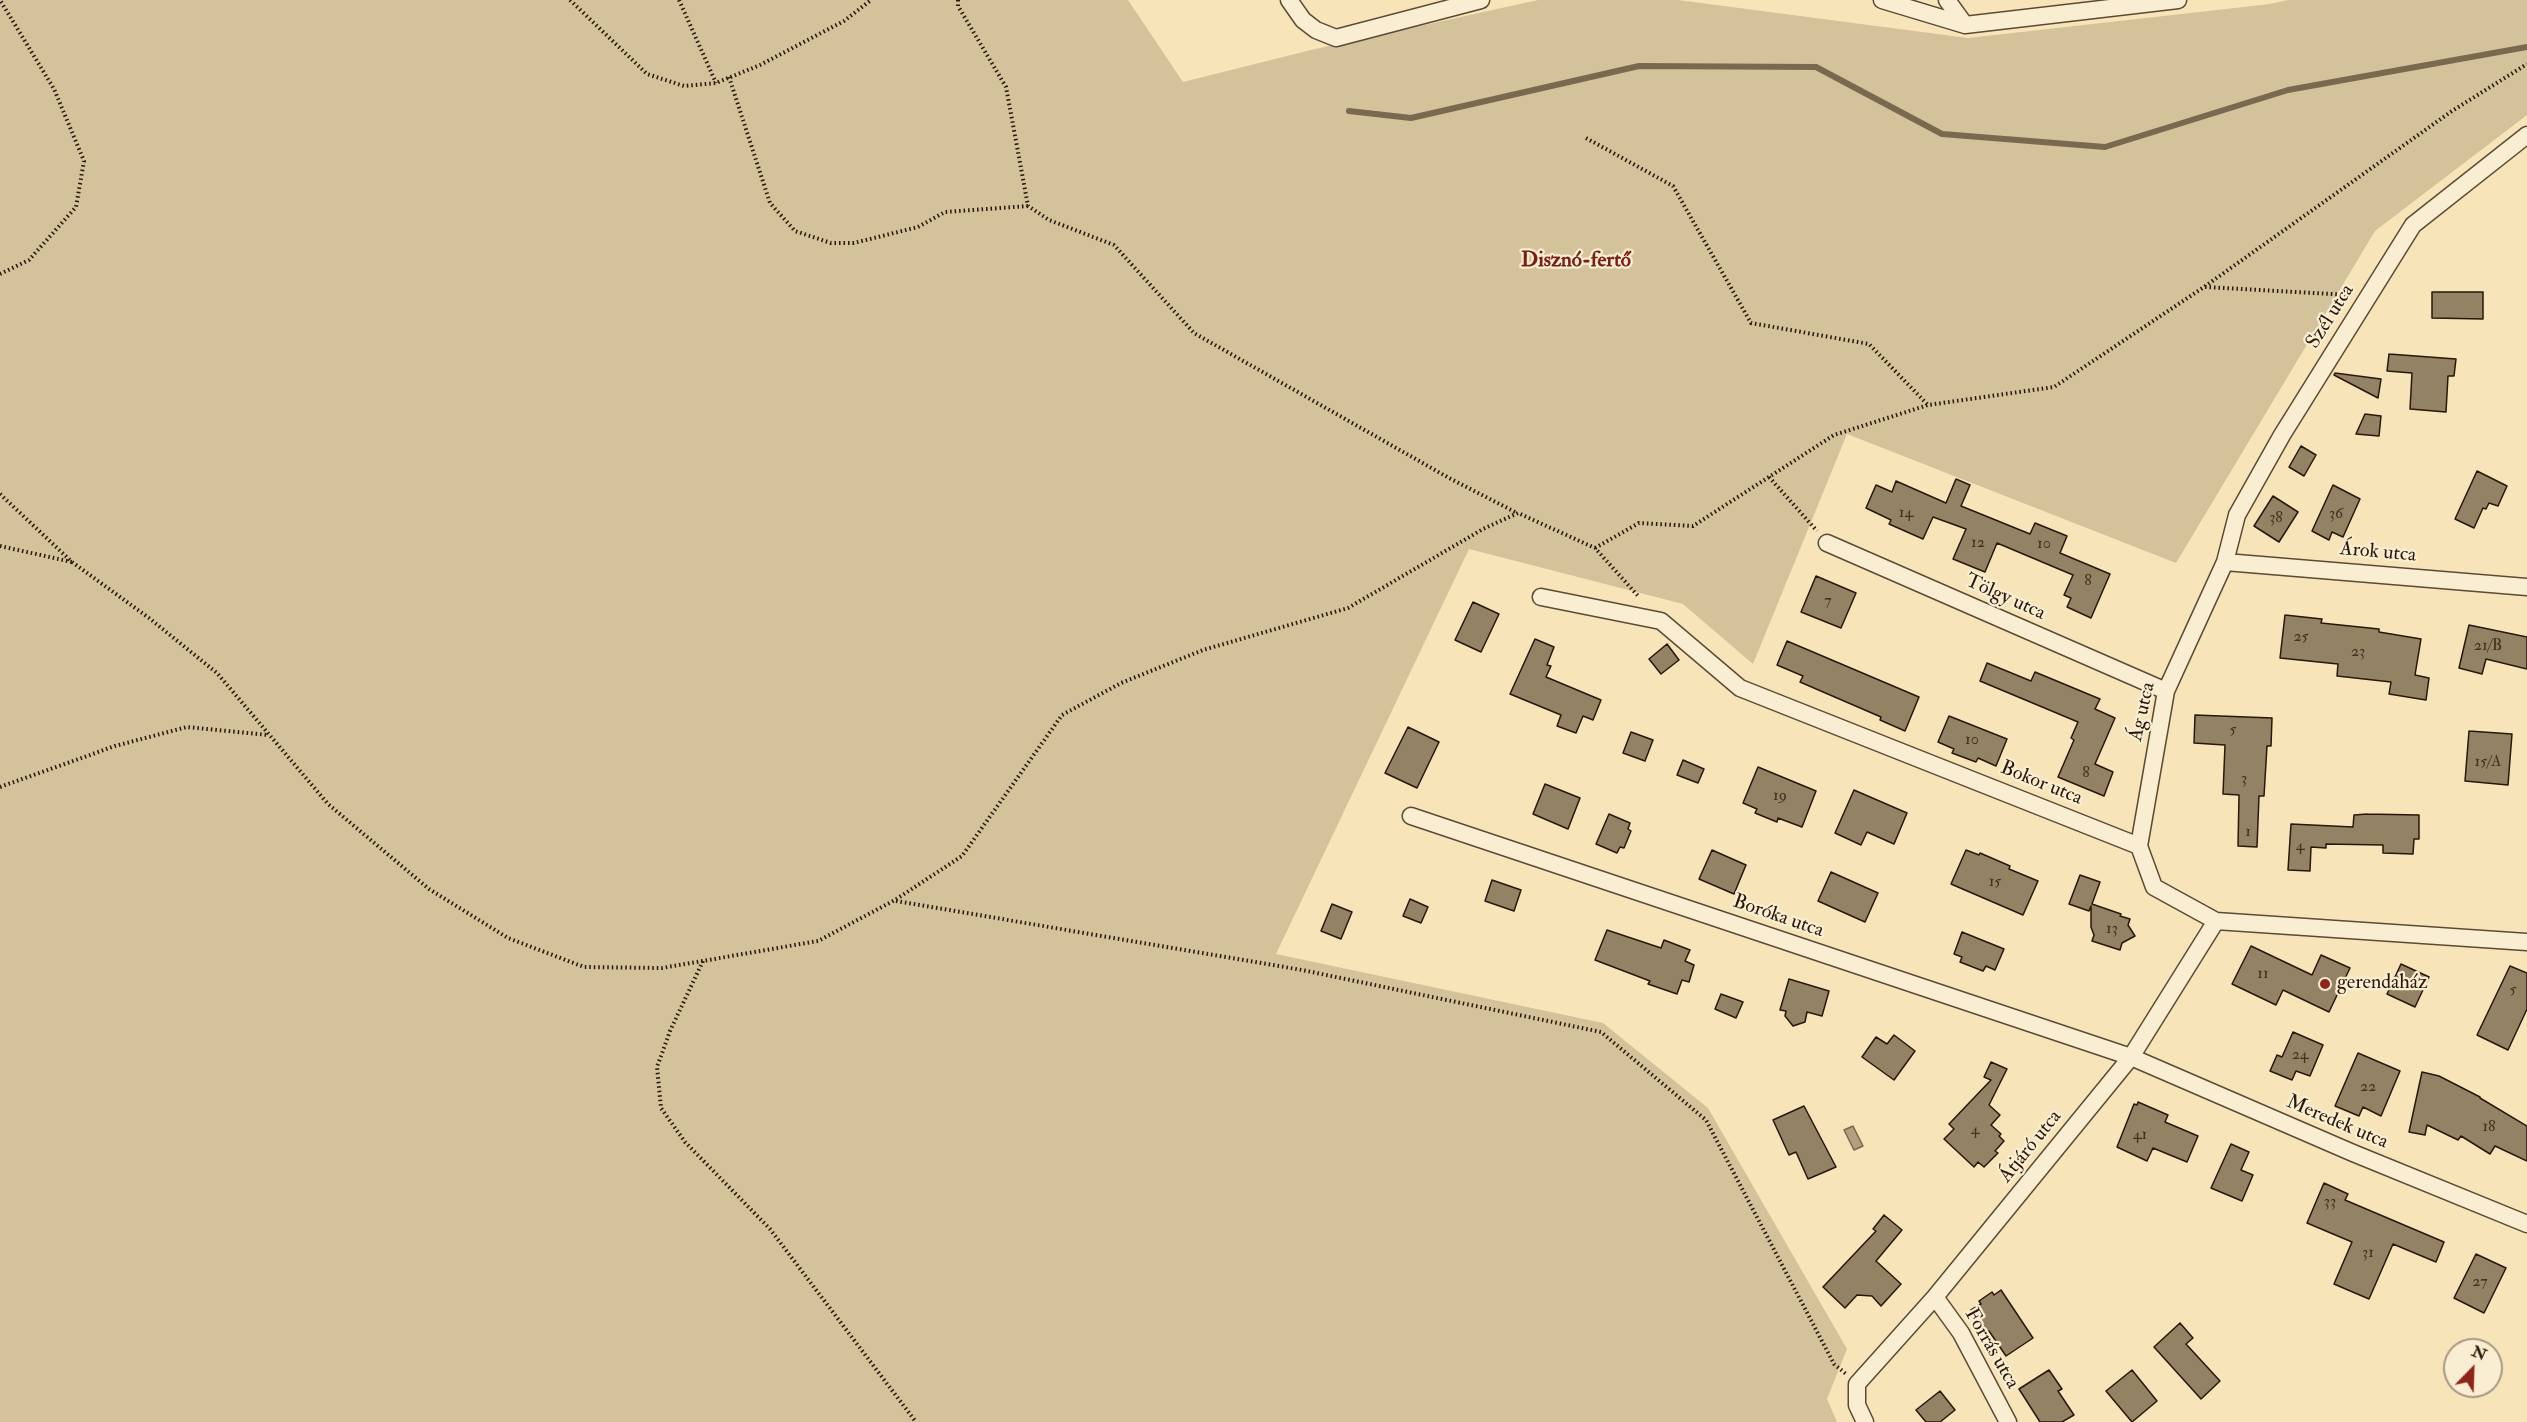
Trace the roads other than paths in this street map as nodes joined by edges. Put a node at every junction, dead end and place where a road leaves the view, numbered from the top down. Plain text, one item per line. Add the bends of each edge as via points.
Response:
1 (1289, 0) edge
2 (1481, 0) edge
3 (1882, 0) edge
4 (1947, 0) edge
5 (2178, 0) edge
6 (1965, 25) junction
7 (2527, 135) edge
8 (1827, 543) road end
9 (2225, 562) junction
10 (2527, 587) edge
11 (1541, 597) dead end
12 (2166, 691) junction
13 (1411, 816) dead end
14 (2139, 846) junction
15 (2216, 921) junction
16 (2527, 942) edge
17 (2131, 1057) junction
18 (2527, 1224) edge
19 (1935, 1298) junction
20 (1865, 1422) edge
21 (2008, 1422) edge

1 - 2 street via 1303,20 1336,38
3 - 6 street
4 - 6 street
5 - 6 street
7 - 9 street, Szél utca via 2413,225 2282,435 2237,515
8 - 12 street, Tölgy utca
9 - 10 street, Árok utca
9 - 12 street, Ág utca
11 - 14 street, Bokor utca via 1661,621 1740,688
12 - 14 street, Ág utca
13 - 17 street, Boróka utca
14 - 15 street via 2154,887
15 - 16 street
15 - 17 street, Átjáró utca
17 - 18 street, Meredek utca
17 - 19 street, Átjáró utca
19 - 20 street, Átjáró utca via 1857,1384 1857,1405
19 - 21 street, Forrás utca via 1961,1333

